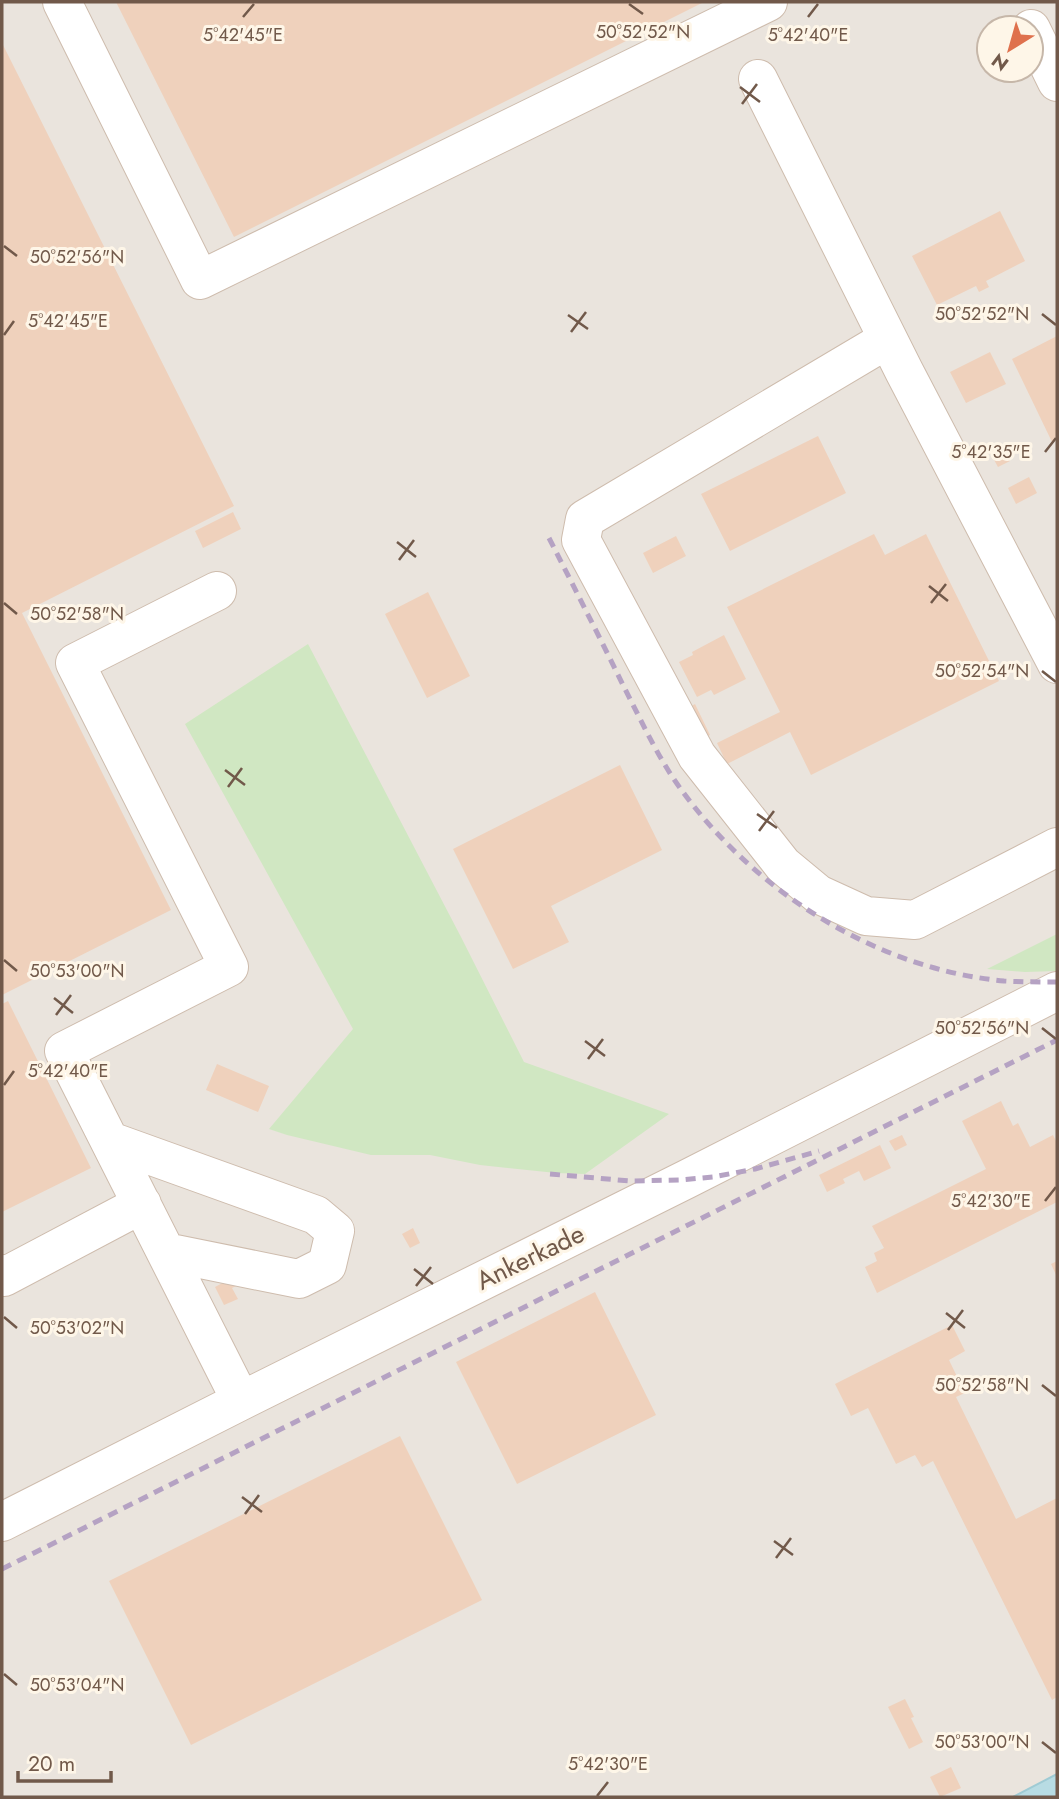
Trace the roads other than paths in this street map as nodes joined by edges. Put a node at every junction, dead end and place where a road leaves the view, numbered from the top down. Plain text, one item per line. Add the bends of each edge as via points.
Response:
1 (62, 2) edge
2 (768, 2) edge
3 (1045, 58) edge
4 (758, 79) dead end
5 (1057, 82) edge
6 (888, 339) junction
7 (218, 591) dead end
8 (1057, 664) edge
9 (1057, 847) edge
10 (1057, 991) edge
11 (110, 1141) junction
12 (142, 1204) junction
13 (166, 1252) junction
14 (2, 1274) edge
15 (241, 1401) junction
16 (2, 1522) edge

1 - 2 street via 200,280
3 - 5 street
4 - 6 street
6 - 8 street
6 - 9 street via 585,519 581,540 697,756 783,865 818,894 866,916 915,920
7 - 11 street via 75,663 229,967 64,1051
10 - 15 street, Ankerkade
11 - 12 street
11 - 13 street via 316,1215 335,1231 327,1265 299,1279
12 - 13 street
12 - 14 street via 4,1277
13 - 15 street
15 - 16 street, Ankerkade

